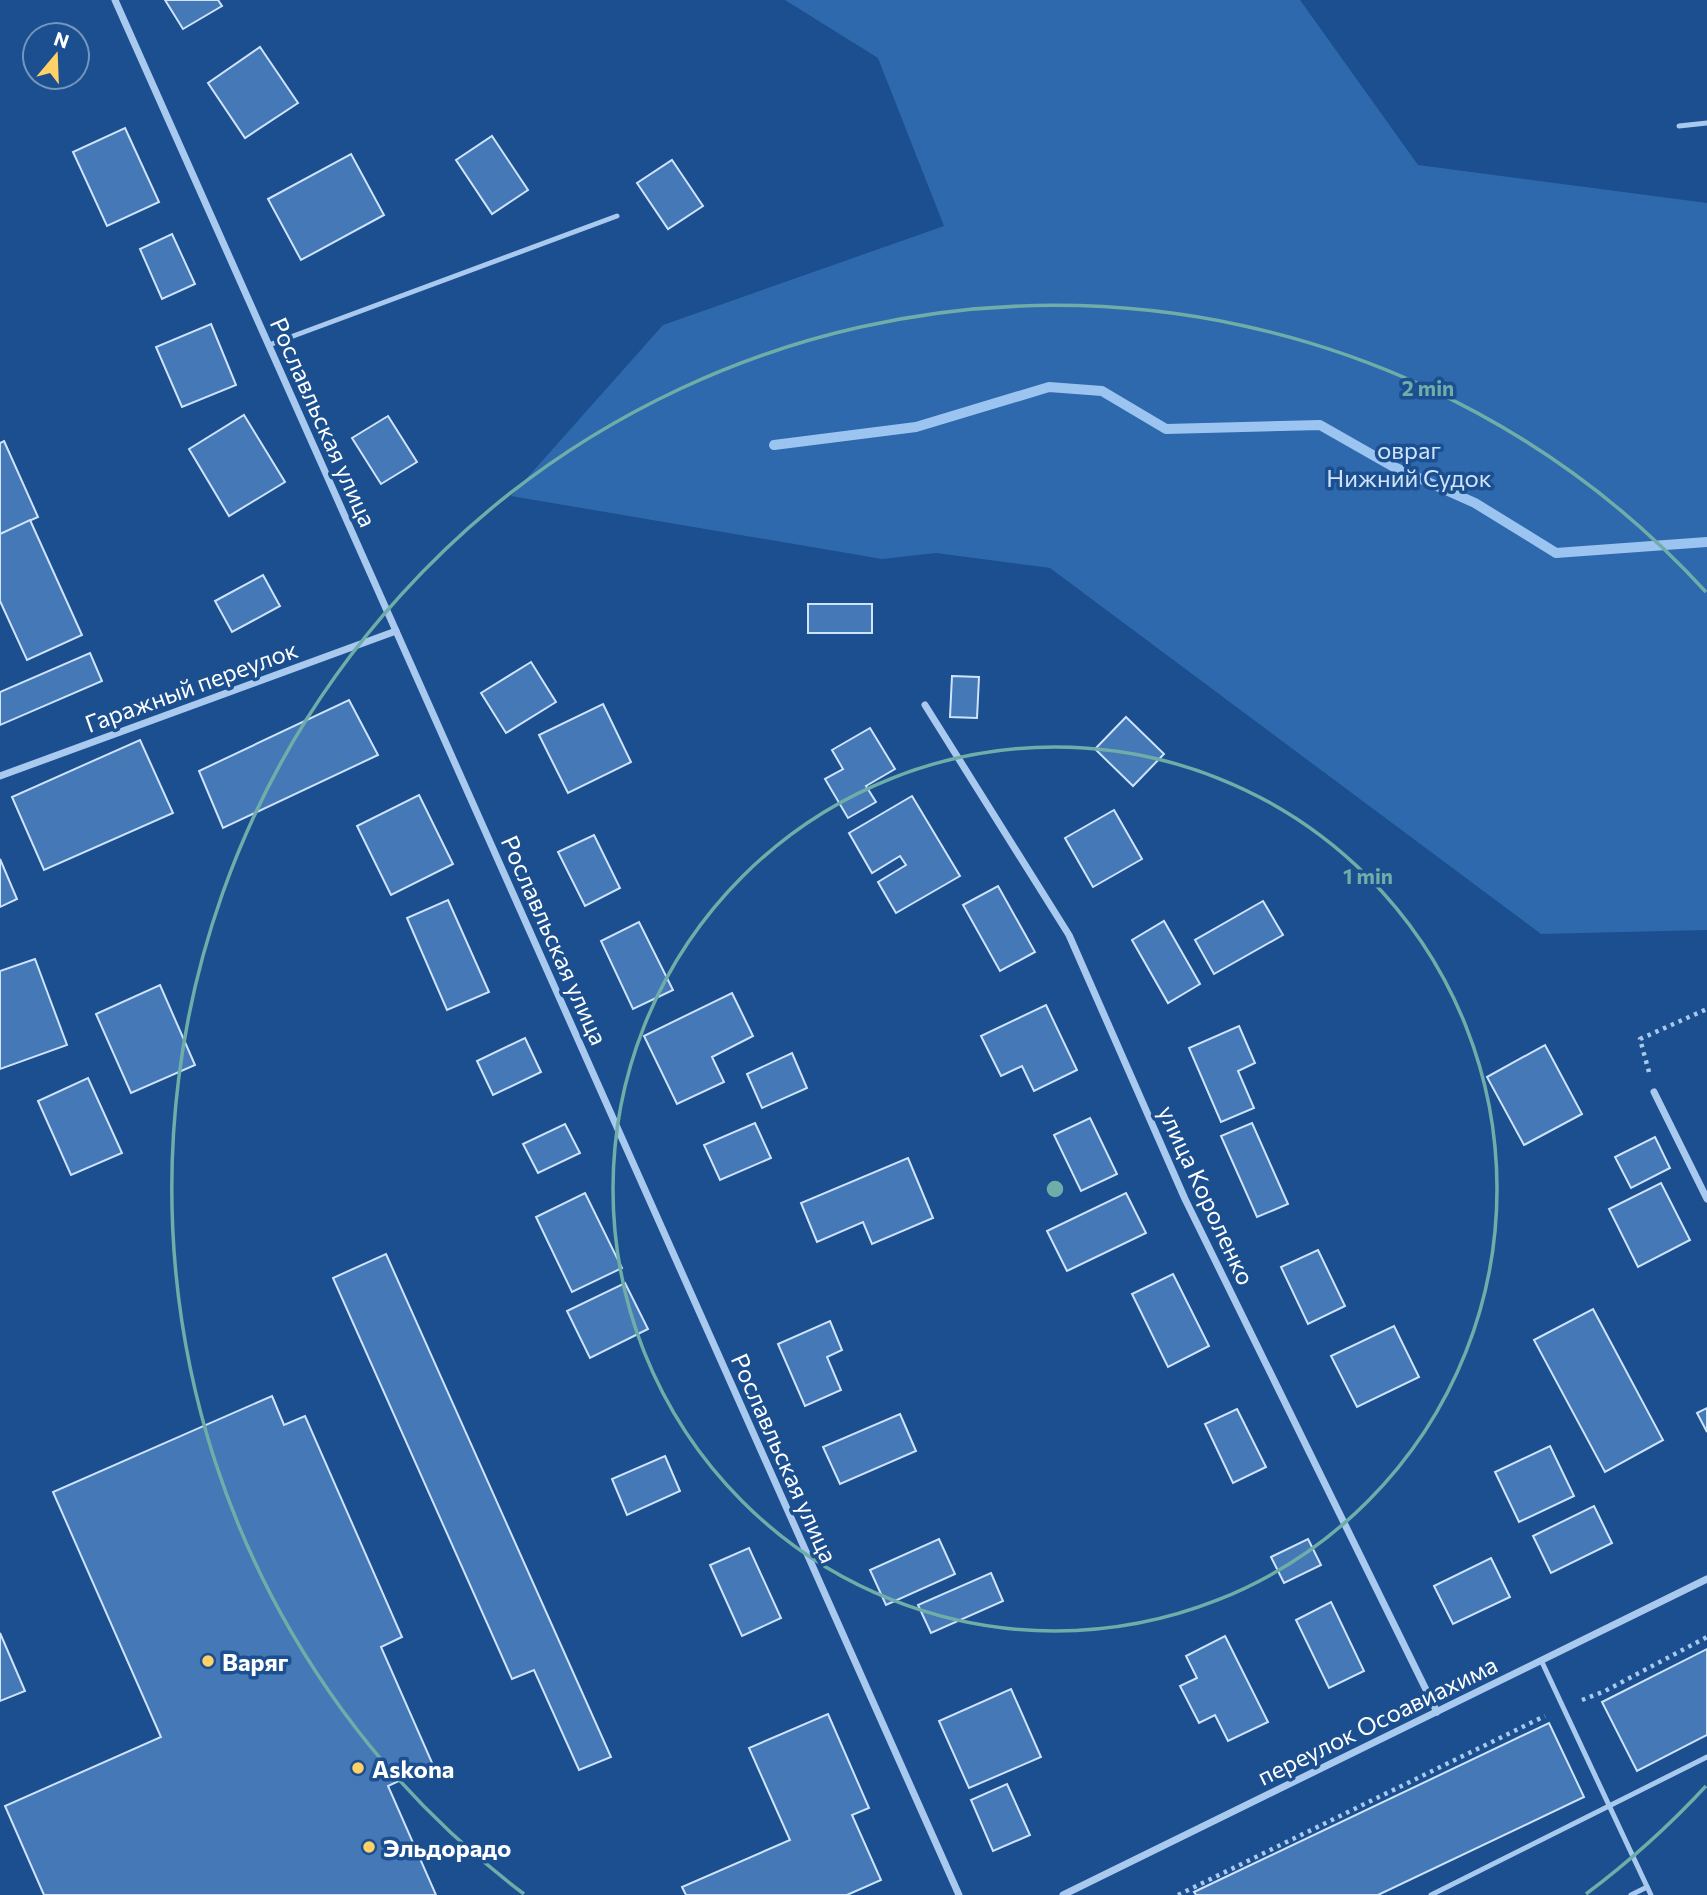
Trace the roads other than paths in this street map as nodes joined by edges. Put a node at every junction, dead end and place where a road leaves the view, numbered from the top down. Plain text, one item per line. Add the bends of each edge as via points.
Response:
1 (115, 0) edge
2 (1707, 123) edge
3 (1679, 126) dead end
4 (617, 216) dead end
5 (268, 345) junction
6 (396, 631) junction
7 (925, 705) dead end
8 (0, 776) edge
9 (1654, 1092) road end
10 (1707, 1199) edge
11 (1707, 1579) edge
12 (1541, 1660) junction
13 (1437, 1712) junction
14 (1707, 1757) edge
15 (1610, 1808) junction
16 (1647, 1887) junction
17 (959, 1895) edge
18 (1063, 1895) edge
19 (1431, 1895) edge
20 (1631, 1895) edge
21 (1651, 1895) edge

1 - 5 street, Рославльская улица
2 - 3 lane
4 - 5 lane
5 - 6 street, Рославльская улица
6 - 8 street, Гаражный переулок
6 - 17 street, Рославльская улица
7 - 13 street, улица Короленко via 1069,935 1185,1199
9 - 10 street
11 - 12 street, переулок Осоавиахима
12 - 13 street, переулок Осоавиахима
12 - 15 lane
13 - 18 street, переулок Осоавиахима
14 - 15 lane
15 - 16 lane
15 - 19 lane
16 - 20 lane
16 - 21 lane

